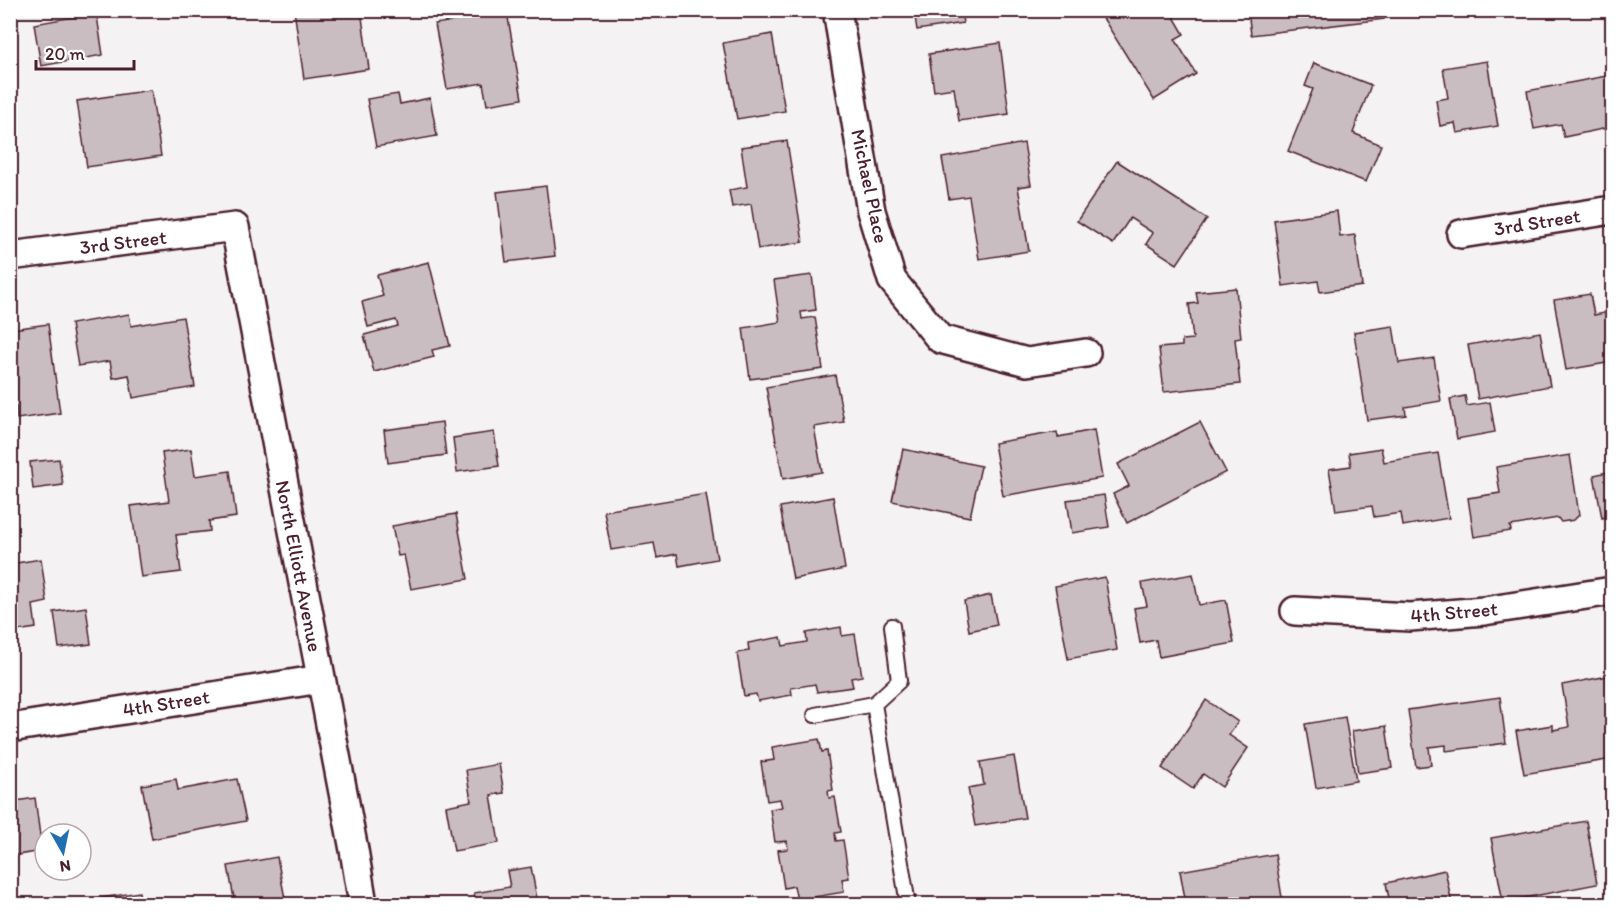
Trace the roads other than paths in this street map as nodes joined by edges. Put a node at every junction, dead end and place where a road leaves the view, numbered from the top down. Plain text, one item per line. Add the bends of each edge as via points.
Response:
1 (837, 10) edge
2 (1612, 210) edge
3 (235, 227) joint
4 (1461, 234) dead end
5 (10, 256) edge
6 (1086, 353) dead end
7 (1612, 591) edge
8 (1295, 611) dead end
9 (892, 626) dead end
10 (321, 679) junction
11 (874, 704) junction
12 (815, 715) dead end
13 (10, 728) edge
14 (363, 904) edge
15 (908, 904) edge

1 - 6 street, Michael Place via 871,211 892,280 940,339 1026,362
2 - 4 street, 3rd Street
3 - 5 street, 3rd Street
3 - 10 street, North Elliott Avenue
7 - 8 street, 4th Street via 1484,611 1410,617
9 - 11 lane via 899,681
10 - 13 street, 4th Street
10 - 14 street, North Elliott Avenue
11 - 12 lane
11 - 15 lane

